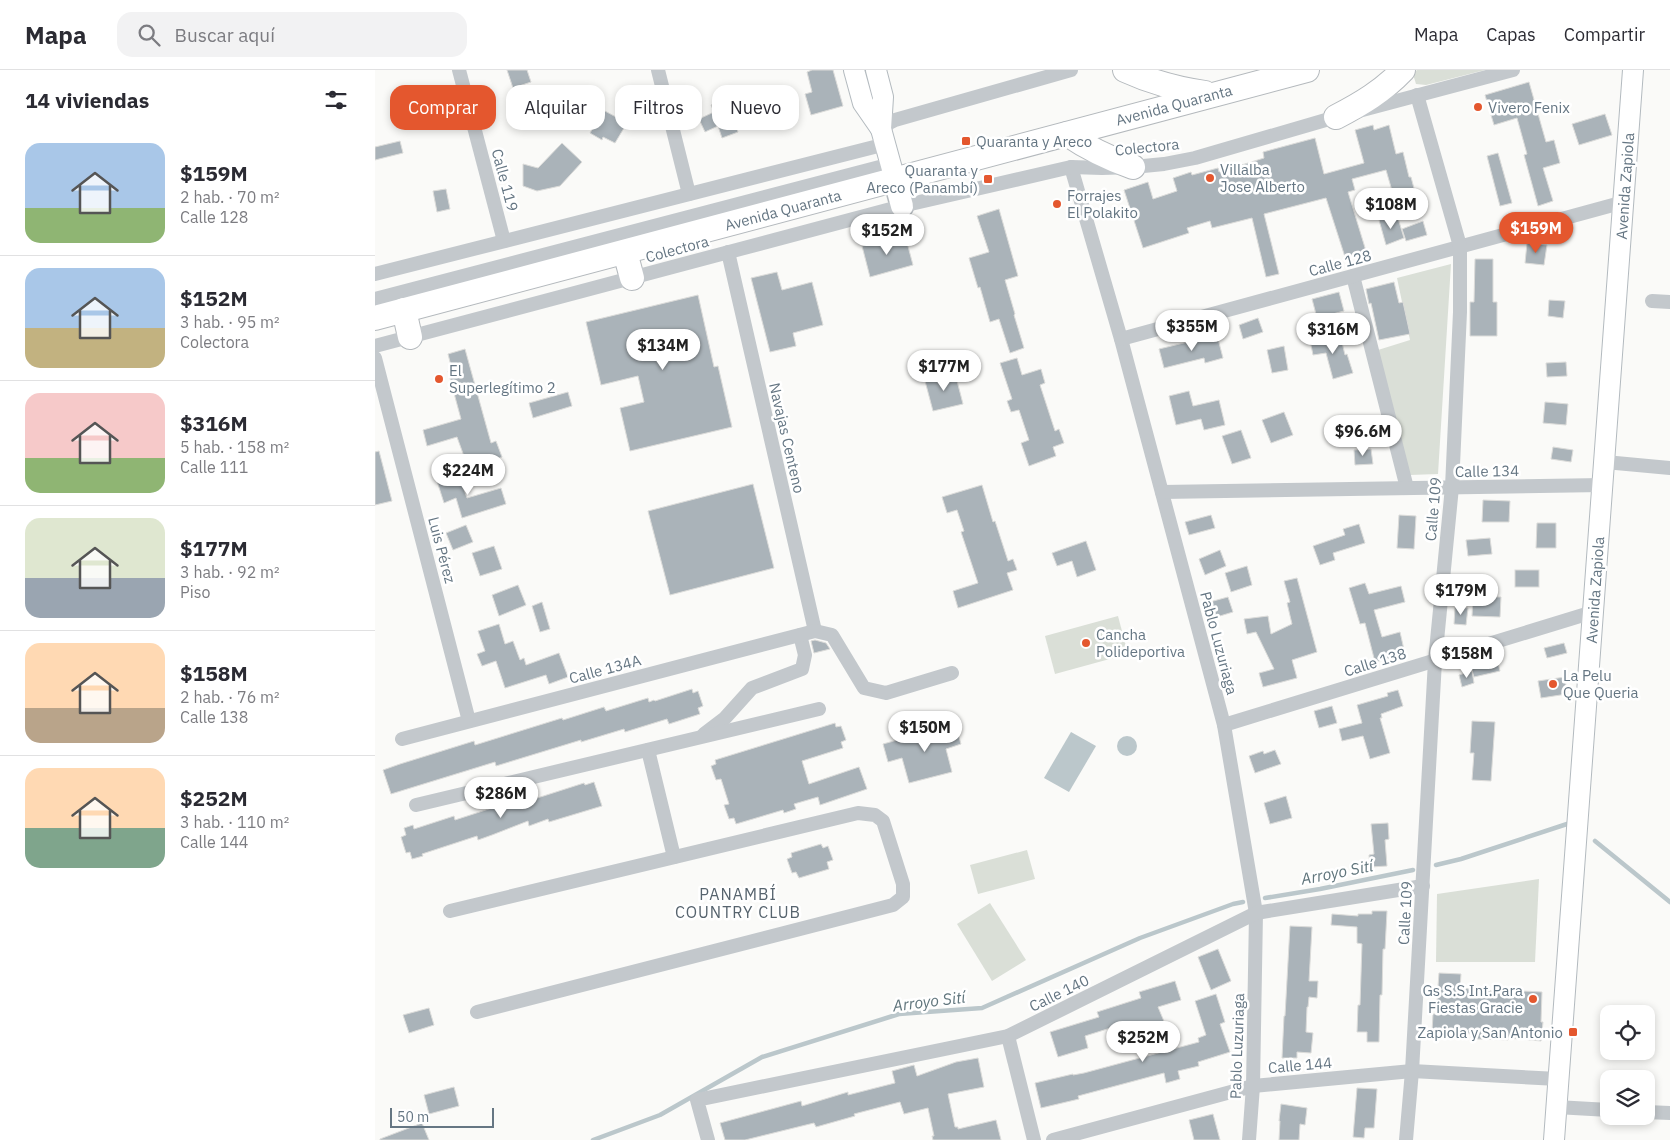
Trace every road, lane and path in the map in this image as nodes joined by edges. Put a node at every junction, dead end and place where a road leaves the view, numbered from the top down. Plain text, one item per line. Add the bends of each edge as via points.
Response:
1 (459, 70) edge
2 (658, 70) edge
3 (854, 70) edge
4 (876, 70) edge
5 (1071, 70) edge
6 (1125, 70) edge
7 (1307, 70) edge
8 (1403, 70) edge
9 (1513, 70) edge
10 (1633, 70) edge
11 (1215, 94) junction
12 (1417, 95) junction
13 (1336, 117) junction
14 (1067, 134) junction
15 (883, 135) junction
16 (1071, 167) junction
17 (1133, 167) junction
18 (893, 172) junction
19 (689, 194) junction
20 (1624, 202) junction
21 (902, 206) junction
22 (504, 241) junction
23 (1459, 246) junction
24 (625, 252) junction
25 (728, 252) junction
26 (375, 274) edge
27 (1353, 276) junction
28 (632, 278) junction
29 (375, 299) edge
30 (1652, 302) dead end
31 (1670, 302) edge
32 (403, 310) junction
33 (375, 318) edge
34 (410, 337) junction
35 (1121, 338) junction
36 (375, 346) edge
37 (375, 358) edge
38 (1605, 462) junction
39 (1670, 468) edge
40 (1603, 485) junction
41 (1407, 488) junction
42 (1452, 488) junction
43 (1162, 492) junction
44 (1593, 612) junction
45 (815, 631) junction
46 (799, 635) junction
47 (1435, 660) junction
48 (952, 673) dead end
49 (819, 709) dead end
50 (469, 721) junction
51 (1224, 725) junction
52 (699, 737) junction
53 (402, 739) dead end
54 (648, 750) junction
55 (416, 805) dead end
56 (673, 857) junction
57 (1423, 886) junction
58 (450, 911) dead end
59 (1256, 913) junction
60 (477, 1012) dead end
61 (1008, 1036) junction
62 (1412, 1071) junction
63 (1558, 1079) junction
64 (1253, 1086) junction
65 (1556, 1107) junction
66 (1600, 1109) edge
67 (1655, 1112) edge
68 (1670, 1113) edge
69 (708, 1140) edge
70 (1034, 1140) edge
71 (1053, 1140) edge
72 (1249, 1140) edge
73 (1407, 1140) edge
74 (1554, 1140) edge

1 - 22 street, Calle 119
2 - 19 street
3 - 15 main road via 863,103
4 - 15 main road via 883,97
5 - 15 street via 895,120 889,123
6 - 11 highway via 1175,88
7 - 11 highway, Avenida Quaranta
8 - 13 highway via 1364,102
9 - 12 street, Colectora
10 - 20 main road, Avenida Zapiola
11 - 14 highway, Avenida Quaranta
12 - 13 street, Colectora
12 - 23 street, Calle 109
13 - 17 street, Colectora via 1195,158
14 - 17 highway via 1109,159
14 - 18 highway, Avenida Quaranta
15 - 18 main road
15 - 19 street
16 - 17 street, Colectora
16 - 21 street, Colectora
16 - 35 street, Pablo Luzuriaga
18 - 21 main road
18 - 24 highway, Avenida Quaranta
18 - 29 street, Colectora
19 - 22 street
20 - 23 street, Calle 128
20 - 38 main road, Avenida Zapiola
21 - 25 street, Colectora
22 - 26 street
23 - 27 street, Calle 128
23 - 42 street, Calle 109 via 1460,312
24 - 28 highway
24 - 32 highway, Avenida Quaranta
25 - 28 street, Colectora
25 - 45 street, Navajas Centeno
27 - 35 street, Calle 128
27 - 41 street
28 - 34 street, Colectora
30 - 31 street
32 - 33 highway, Avenida Quaranta
32 - 34 highway
34 - 36 street, Colectora
35 - 43 street, Pablo Luzuriaga
37 - 50 street, Luis Pérez
38 - 39 street
38 - 40 main road, Avenida Zapiola
40 - 42 street, Calle 134
40 - 44 main road, Avenida Zapiola
41 - 42 street, Calle 134
41 - 43 street, Calle 134
42 - 47 street, Calle 109
43 - 51 street, Pablo Luzuriaga
44 - 47 street, Calle 138
44 - 63 main road, Avenida Zapiola
45 - 46 street, Calle 134A
45 - 48 street via 832,635 863,688 886,693
46 - 50 street, Calle 134A
46 - 52 street via 805,655 802,669 752,688 725,718
47 - 51 street, Calle 138
47 - 57 street, Calle 109
49 - 52 street
50 - 53 street, Calle 134A
51 - 59 street, Pablo Luzuriaga
52 - 54 street
54 - 55 street
54 - 56 street
56 - 58 street
56 - 60 street via 858,813 883,821 903,884 903,897 893,906
57 - 59 street, Calle 140
57 - 62 street, Calle 109
59 - 61 street, Calle 140
59 - 64 street, Pablo Luzuriaga
61 - 69 street, Calle 140 via 697,1100
61 - 70 street
62 - 63 street, Calle 144
62 - 64 street, Calle 144
62 - 73 street, Calle 109
63 - 65 main road, Avenida Zapiola
64 - 71 street, Calle 144
64 - 72 street, Pablo Luzuriaga
65 - 66 street
65 - 74 main road, Avenida Zapiola
67 - 68 street

